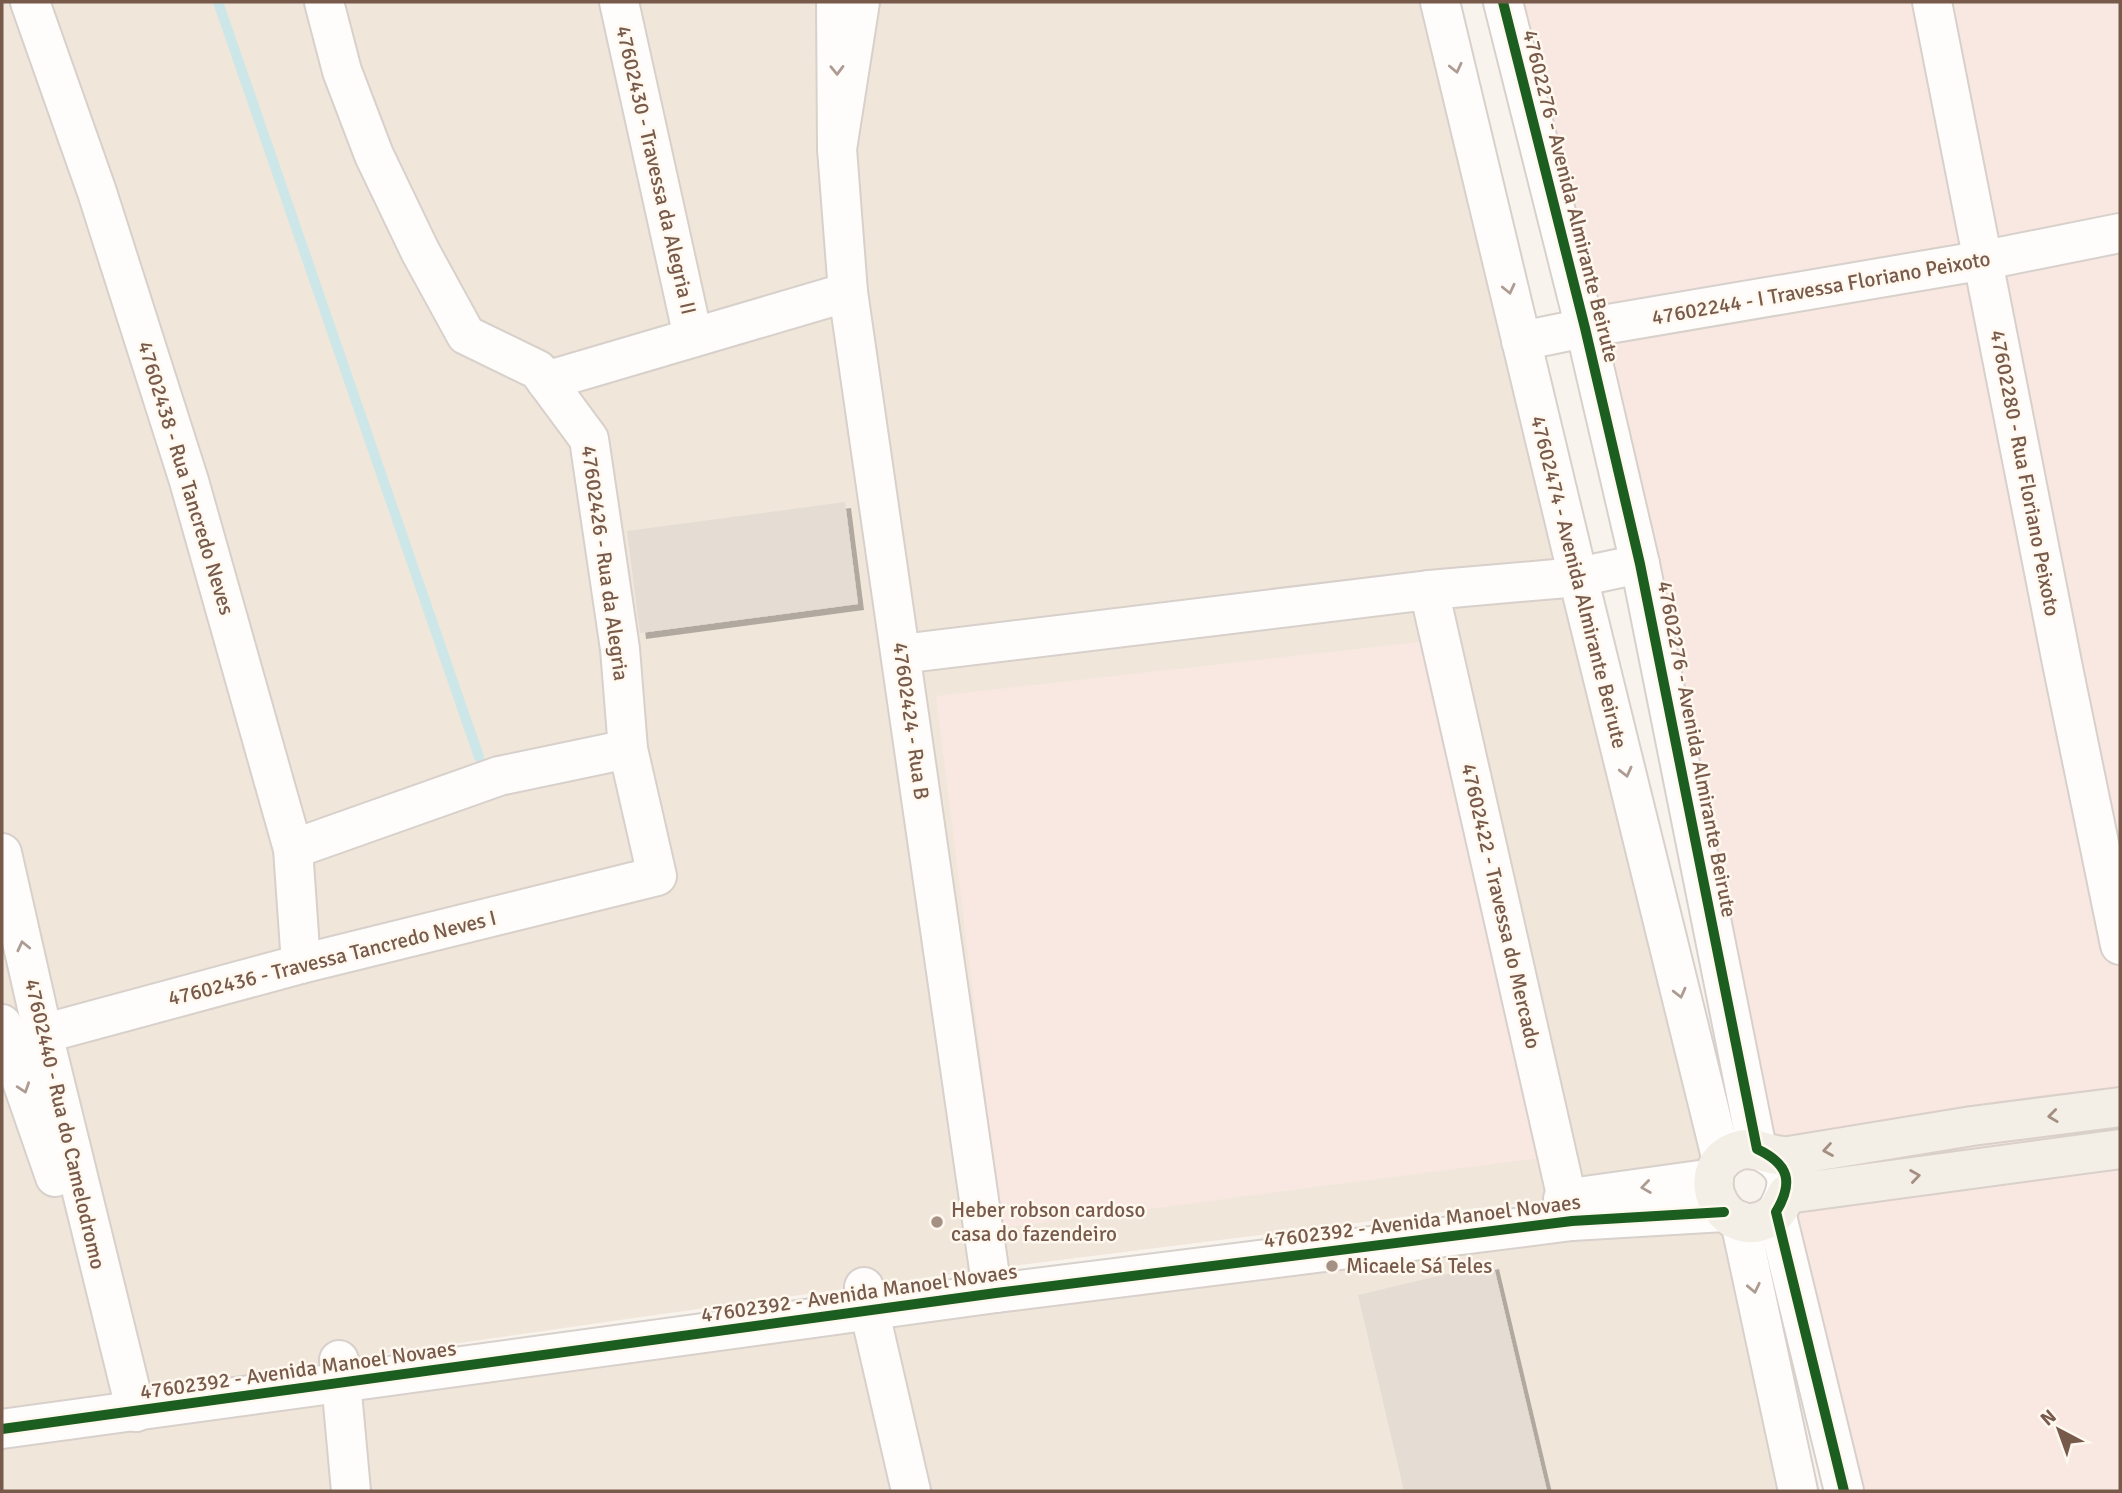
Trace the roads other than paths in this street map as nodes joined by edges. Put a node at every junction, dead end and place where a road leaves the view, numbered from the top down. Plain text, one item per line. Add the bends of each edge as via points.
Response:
1 (324, 2) edge
2 (619, 2) edge
3 (836, 2) edge
4 (860, 2) edge
5 (1440, 2) edge
6 (1503, 2) edge
7 (1932, 2) edge
8 (22, 15) edge
9 (838, 149) junction
10 (2120, 233) edge
11 (1984, 260) junction
12 (848, 292) junction
13 (1585, 328) junction
14 (693, 337) junction
15 (1521, 341) junction
16 (546, 381) junction
17 (1640, 564) junction
18 (1578, 577) junction
19 (1429, 590) junction
20 (901, 654) junction
21 (628, 749) junction
22 (293, 849) junction
23 (2, 853) edge
24 (657, 876) joint
25 (2120, 945) edge
26 (301, 964) junction
27 (18, 1034) edge
28 (2120, 1107) edge
29 (1972, 1126) junction
30 (2120, 1149) edge
31 (1766, 1153) junction
32 (1980, 1167) junction
33 (1725, 1193) junction
34 (1782, 1203) junction
35 (1570, 1210) junction
36 (993, 1281) junction
37 (867, 1299) junction
38 (340, 1372) junction
39 (133, 1403) junction
40 (2, 1412) edge
41 (2, 1429) edge
42 (351, 1491) edge
43 (911, 1491) edge
44 (1798, 1491) edge
45 (1844, 1491) edge

1 - 16 street, 47602426 - Rua da Alegria via 342,71 374,155 466,335 538,370
2 - 14 street, 47602430 - Travessa da Alegria II
3 -> 9 street, 47602424 - Rua B
4 - 9 street, 47602424 - Rua B
5 -> 15 street, 47602474 - Avenida Almirante Beirute
6 - 13 street, 47602276 - Avenida Almirante Beirute
7 - 11 street, 47602280 - Rua Floriano Peixoto
8 - 22 street, 47602438 - Rua Tancredo Neves via 97,192 189,481
9 - 12 street, 47602424 - Rua B
10 - 11 street, 47602244 - I Travessa Floriano Peixoto
11 - 13 street, 47602244 - I Travessa Floriano Peixoto
11 - 25 street, 47602280 - Rua Floriano Peixoto
12 - 14 street
12 - 20 street, 47602424 - Rua B
13 - 15 street, 47602244 - I Travessa Floriano Peixoto
13 - 17 street, 47602276 - Avenida Almirante Beirute
14 - 16 street
15 - 18 street, 47602474 - Avenida Almirante Beirute
16 - 21 street, 47602426 - Rua da Alegria via 589,439 620,649
17 - 18 street
17 - 31 street, 47602276 - Avenida Almirante Beirute
18 - 19 street
18 -> 33 street, 47602474 - Avenida Almirante Beirute
19 - 20 street
19 - 35 street, 47602422 - Travessa do Mercado
20 - 36 street, 47602424 - Rua B
21 - 22 street via 499,776
21 - 24 street, 47602426 - Rua da Alegria
22 - 26 street, 47602438 - Rua Tancredo Neves
27 -> 23 street, 47602440 - Rua do Camelodromo
24 - 26 street, 47602436 - Travessa Tancredo Neves I
26 - 27 street, 47602436 - Travessa Tancredo Neves I
27 - 39 street, 47602440 - Rua do Camelodromo
28 -> 29 main road
29 -> 31 main road
29 - 32 street
30 - 32 main road
31 - 33 main road via 1737,1151
31 - 34 street, 47602276 - Avenida Almirante Beirute via 1786,1174
34 -> 32 main road
33 - 34 main road via 1758,1222
33 - 35 street
33 -> 44 street, 47602474 - Avenida Almirante Beirute
34 - 45 street, 47602276 - Avenida Almirante Beirute
35 - 36 street via 1450,1211
36 - 37 street
37 - 38 street
37 - 43 street
38 - 39 street
38 - 42 street
39 - 40 street
39 - 41 street, 47602392 - Avenida Manoel Novaes

